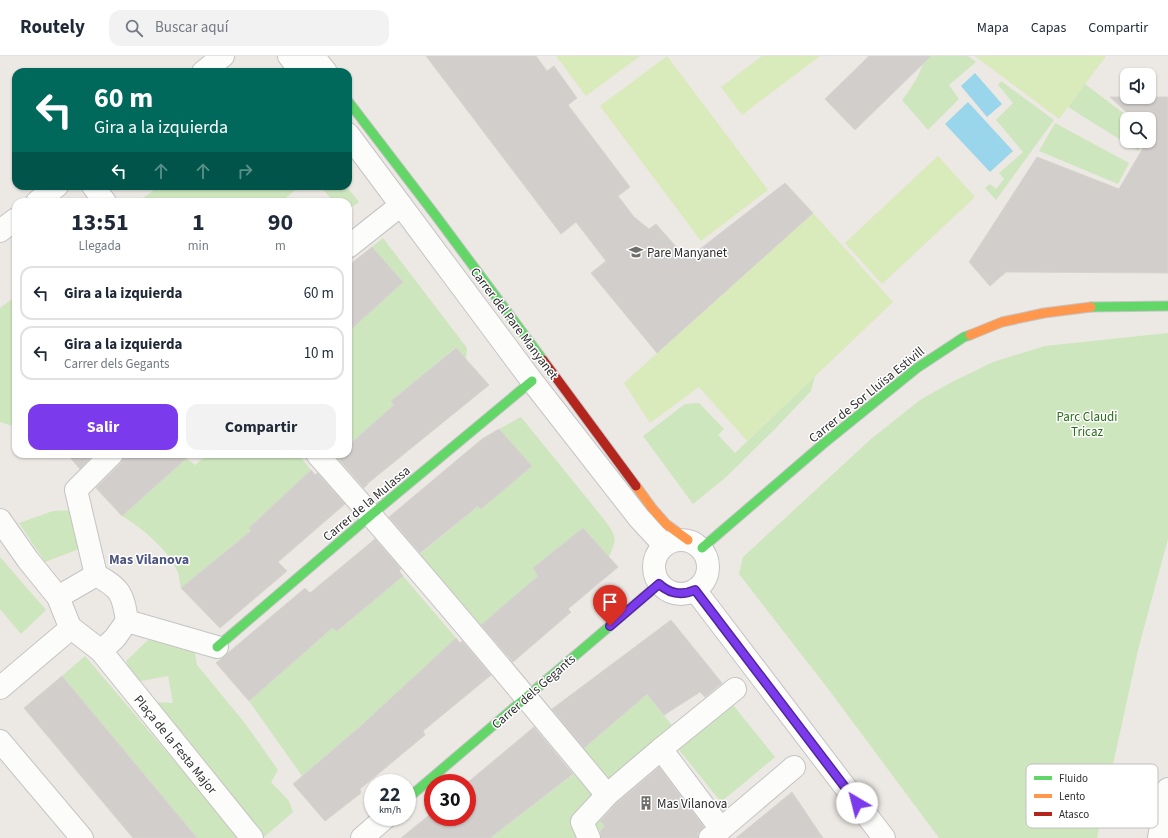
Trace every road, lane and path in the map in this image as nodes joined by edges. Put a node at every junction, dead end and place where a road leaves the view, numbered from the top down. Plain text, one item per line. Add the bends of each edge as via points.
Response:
1 (223, 56) edge
2 (289, 56) edge
3 (313, 56) edge
4 (208, 68) edge
5 (298, 68) edge
6 (323, 68) edge
7 (352, 106) edge
8 (352, 139) edge
9 (52, 190) edge
10 (42, 198) edge
11 (401, 204) junction
12 (12, 222) edge
13 (0, 231) edge
14 (352, 244) edge
15 (1168, 306) edge
16 (532, 381) junction
17 (108, 458) edge
18 (321, 458) edge
19 (371, 515) junction
20 (0, 520) edge
21 (695, 544) junction
22 (664, 545) junction
23 (96, 575) junction
24 (659, 584) junction
25 (695, 590) junction
26 (58, 597) junction
27 (127, 621) junction
28 (70, 627) junction
29 (217, 647) joint
30 (101, 651) junction
31 (0, 688) edge
32 (735, 689) dead end
33 (526, 697) junction
34 (0, 741) edge
35 (661, 749) junction
36 (794, 766) dead end
37 (1168, 789) edge
38 (416, 791) edge
39 (607, 795) junction
40 (376, 826) edge
41 (715, 834) edge
42 (82, 838) edge
43 (252, 838) edge
44 (362, 838) edge
45 (589, 838) edge
46 (884, 838) edge
47 (1159, 838) edge

1 - 4 street
2 - 5 street
3 - 6 street
7 - 21 street, Carrer del Pare Manyanet via 652,508 666,524
8 - 11 street, Carrer del Pare Manyanet
9 - 10 street
11 - 14 street
11 - 16 street, Carrer del Pare Manyanet
12 - 13 street
15 - 21 street, Carrer de Sor Lluïsa Estivill via 1088,307 1044,313 1002,322 964,337 917,368
16 - 19 street, Carrer de la Mulassa
16 - 22 street, Carrer del Pare Manyanet
17 - 23 street via 76,490
18 - 19 street
19 - 29 street, Carrer de la Mulassa
19 - 33 street
20 - 26 street
21 - 22 street via 679,539
21 - 25 street via 706,555 709,563 704,582
22 - 24 street via 655,559 655,576
23 - 26 street
23 - 27 street via 119,591 125,604
24 - 25 street via 672,593 688,593
24 - 33 street, Carrer dels Gegants
25 - 46 street
26 - 28 street
27 - 29 street
27 - 30 street via 115,638
28 - 30 street, Plaça de la Festa Major
28 - 31 street
30 - 43 street, Plaça de la Festa Major
32 - 35 street
33 - 38 street, Carrer dels Gegants
33 - 39 street
34 - 42 street
35 - 39 street
35 - 41 street
36 - 41 street
37 - 47 street
39 - 45 street via 582,822
40 - 44 street

